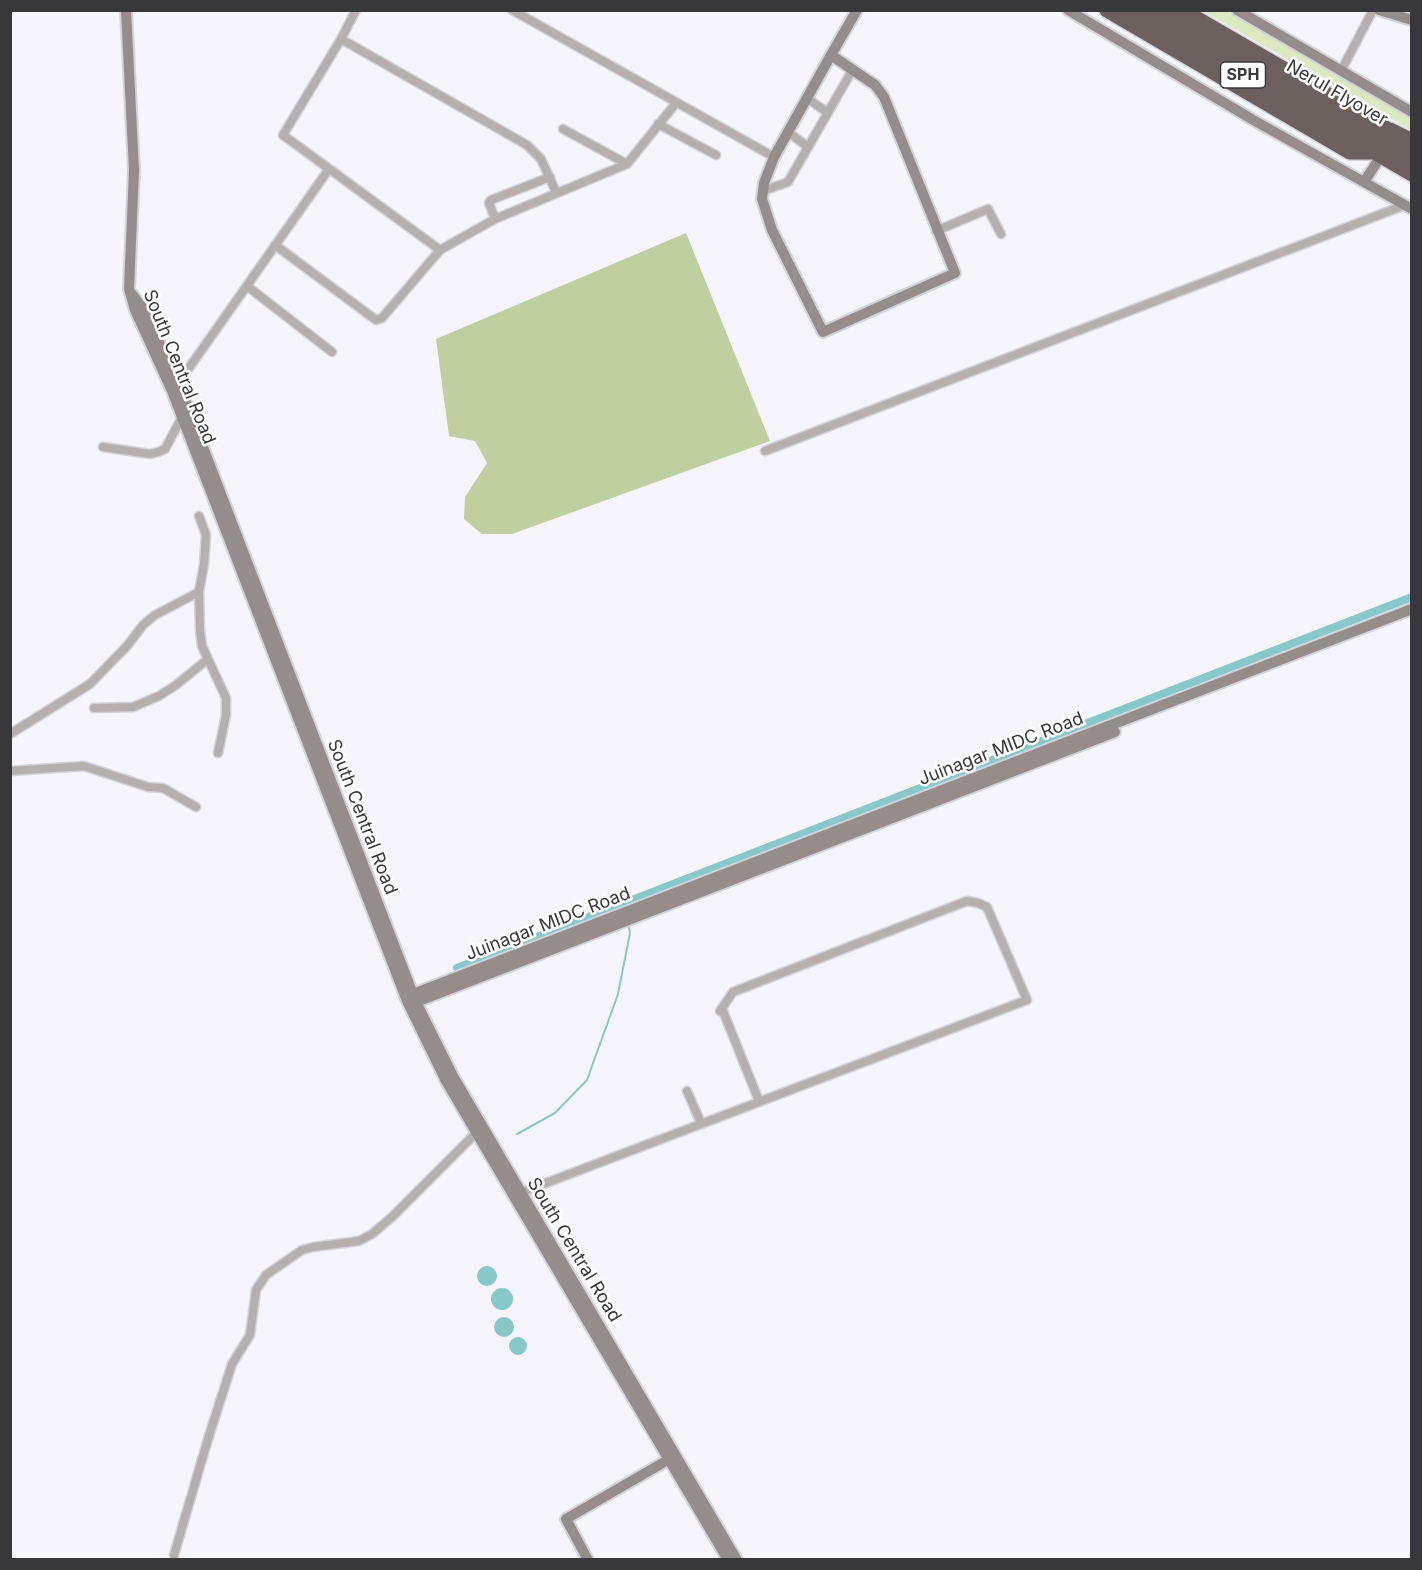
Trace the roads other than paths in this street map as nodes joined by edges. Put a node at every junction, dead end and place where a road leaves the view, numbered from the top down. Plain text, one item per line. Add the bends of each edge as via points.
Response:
1 (126, 10) edge
2 (356, 10) edge
3 (512, 10) edge
4 (857, 10) edge
5 (1068, 10) edge
6 (1107, 10) edge
7 (1132, 10) edge
8 (1156, 10) edge
9 (1182, 10) edge
10 (1237, 10) edge
11 (1373, 10) edge
12 (1379, 10) edge
13 (1412, 20) edge
14 (341, 39) junction
15 (831, 55) junction
16 (853, 69) junction
17 (1341, 71) junction
18 (807, 98) junction
19 (676, 103) junction
20 (1412, 112) edge
21 (828, 113) junction
22 (658, 124) junction
23 (562, 129) dead end
24 (788, 132) junction
25 (808, 147) junction
26 (1410, 151) edge
27 (1378, 154) junction
28 (716, 155) dead end
29 (774, 158) junction
30 (627, 164) junction
31 (328, 169) junction
32 (1412, 174) edge
33 (550, 177) junction
34 (1364, 182) junction
35 (763, 191) junction
36 (556, 192) junction
37 (1408, 207) edge
38 (495, 219) junction
39 (936, 231) junction
40 (1000, 234) dead end
41 (275, 245) junction
42 (440, 250) junction
43 (247, 285) junction
44 (332, 352) dead end
45 (175, 387) junction
46 (182, 417) junction
47 (103, 447) dead end
48 (765, 451) dead end
49 (199, 516) dead end
50 (238, 550) junction
51 (199, 592) junction
52 (1412, 609) edge
53 (208, 659) junction
54 (94, 708) dead end
55 (1115, 732) dead end
56 (10, 734) edge
57 (218, 753) dead end
58 (1030, 760) junction
59 (10, 771) edge
60 (196, 807) dead end
61 (412, 999) junction
62 (687, 1090) dead end
63 (759, 1101) junction
64 (701, 1123) junction
65 (480, 1130) junction
66 (517, 1194) junction
67 (672, 1457) junction
68 (174, 1555) dead end
69 (588, 1560) edge
70 (728, 1560) edge
71 (737, 1560) edge

1 - 45 street, South Central Road via 134,170 129,289 135,310
2 - 14 street
3 - 19 street
4 - 15 street
5 - 34 street
6 - 27 highway via 1350,152
7 - 27 highway, Nerul Flyover / SPH
8 - 26 highway, Nerul Flyover / SPH via 1360,130
9 - 26 highway via 1387,129
10 - 17 street
11 - 17 street
12 - 13 street
14 - 31 street via 283,135
14 - 33 street via 528,145
15 - 16 street
15 - 18 street
16 - 21 street
16 - 39 street via 875,85 887,103
17 - 20 street
18 - 21 street
18 - 24 street
19 - 22 street
19 - 29 street
21 - 25 street
22 - 28 street
22 - 30 street
23 - 30 street
24 - 25 street
24 - 29 street
25 - 35 street via 788,182
27 - 32 highway, SPH
27 - 34 street
29 - 35 street
30 - 36 street
31 - 41 street
31 - 42 street
33 - 36 street
33 - 38 street via 491,200
34 - 37 street
35 - 39 street via 772,230 823,332 955,273
36 - 38 street
37 - 48 street
38 - 42 street
39 - 40 street via 988,208
41 - 42 street via 376,320 382,318
41 - 43 street
43 - 44 street
43 - 45 street
45 - 46 street, South Central Road
45 - 50 street, South Central Road
46 - 47 street via 165,449 159,452
46 - 50 street, South Central Road
49 - 51 street via 206,535
50 - 61 street, South Central Road
51 - 53 street via 202,646
51 - 56 street via 142,625 90,684
52 - 58 street, Juinagar MIDC Road
53 - 54 street via 159,696 133,707
53 - 57 street via 226,698
55 - 58 street, Juinagar MIDC Road
58 - 61 street, Juinagar MIDC Road
59 - 60 street via 84,766 148,787 163,788
61 - 65 street, South Central Road via 446,1081
62 - 64 street
63 - 63 street via 1027,1000 987,907 967,901 733,992 720,1011
63 - 64 street
64 - 66 street
65 - 66 street, South Central Road
65 - 68 street via 372,1234 359,1241 302,1250 266,1275 256,1290 250,1335 232,1364
66 - 67 street, South Central Road
67 - 69 street via 566,1519
67 - 70 street, South Central Road
67 - 71 street, South Central Road

